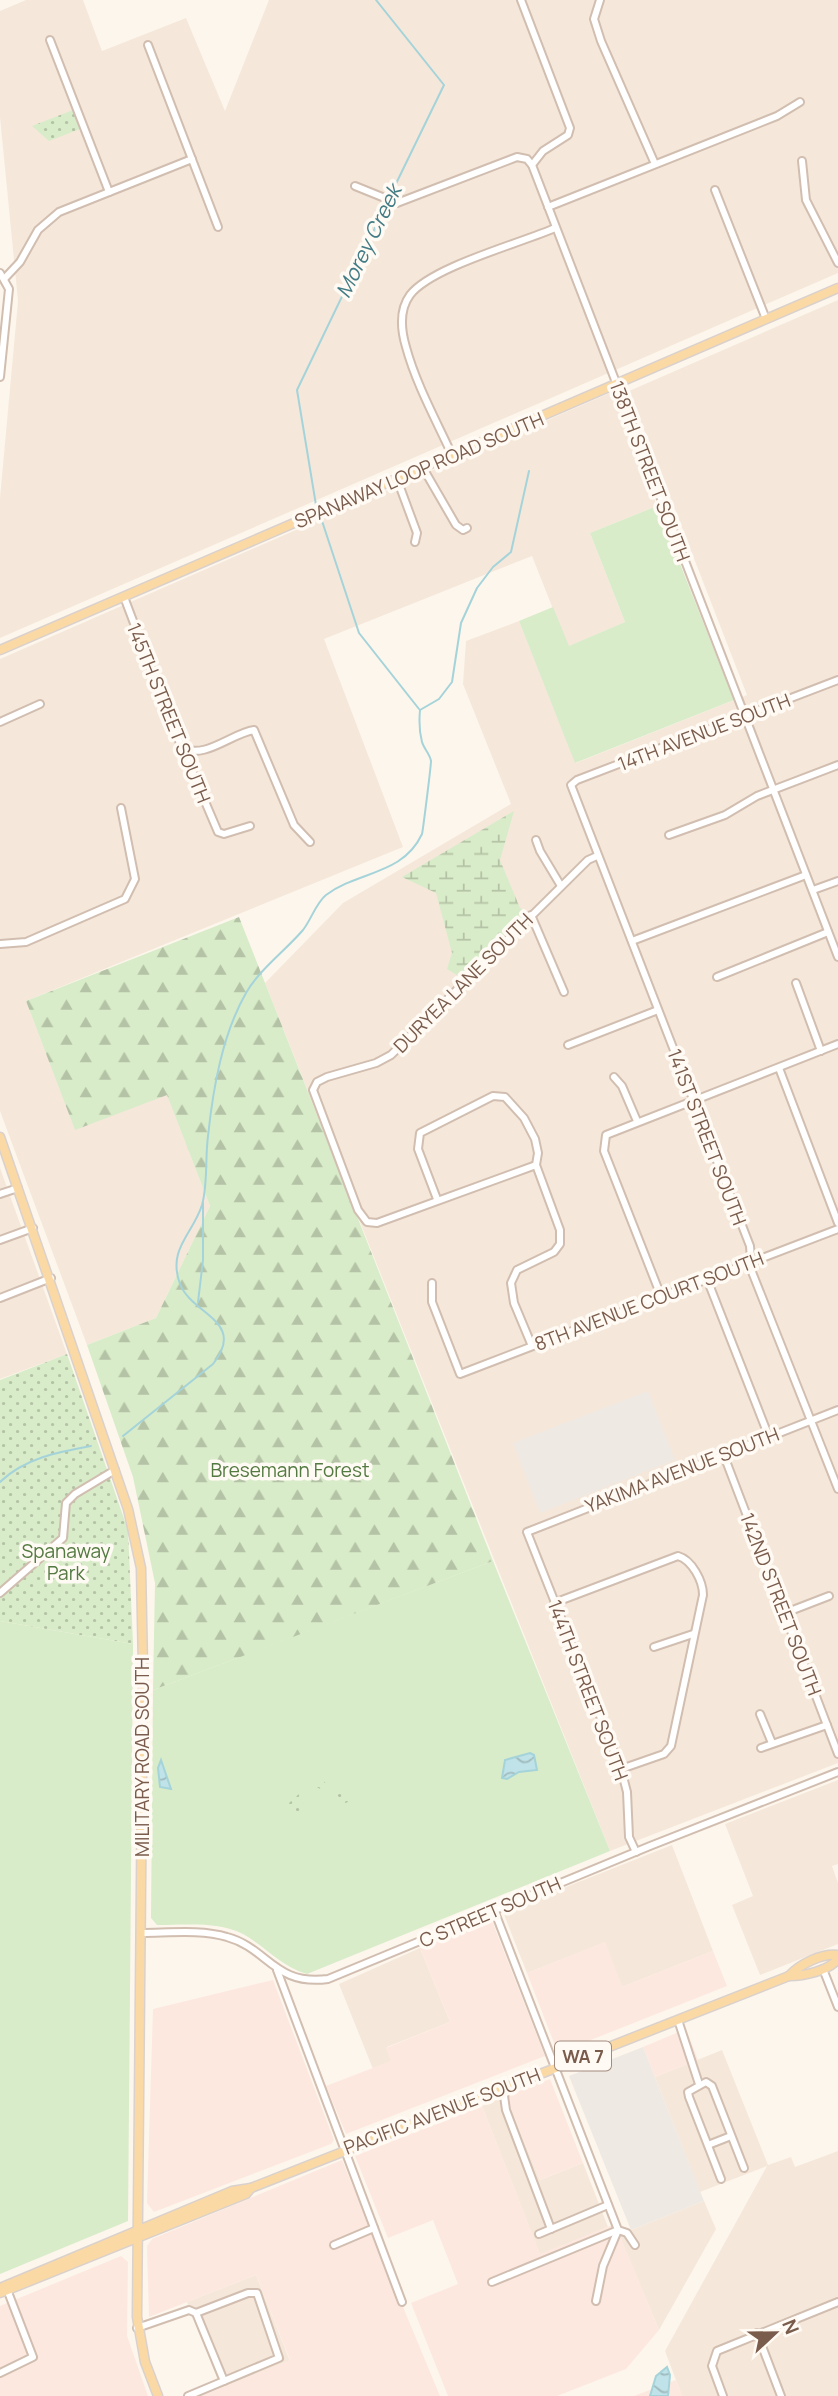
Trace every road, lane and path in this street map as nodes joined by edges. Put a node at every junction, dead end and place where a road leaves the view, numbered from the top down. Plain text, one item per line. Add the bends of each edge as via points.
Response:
1 (521, 0) edge
2 (600, 1) edge
3 (50, 40) dead end
4 (149, 44) dead end
5 (800, 102) dead end
6 (192, 159) junction
7 (802, 161) dead end
8 (655, 164) junction
9 (532, 165) junction
10 (355, 186) dead end
11 (715, 190) dead end
12 (109, 192) junction
13 (548, 207) junction
14 (218, 227) dead end
15 (555, 228) junction
16 (838, 263) edge
17 (3, 276) edge
18 (838, 288) edge
19 (766, 319) junction
20 (0, 377) edge
21 (616, 384) junction
22 (452, 455) junction
23 (423, 468) junction
24 (397, 479) junction
25 (467, 528) dead end
26 (415, 542) dead end
27 (124, 597) junction
28 (0, 650) edge
29 (838, 680) edge
30 (40, 704) dead end
31 (745, 716) junction
32 (0, 722) edge
33 (180, 746) junction
34 (838, 765) edge
35 (571, 785) joint
36 (773, 789) junction
37 (121, 808) dead end
38 (250, 826) dead end
39 (669, 835) dead end
40 (536, 840) dead end
41 (310, 842) dead end
42 (597, 856) junction
43 (806, 875) junction
44 (838, 881) edge
45 (561, 886) junction
46 (813, 890) junction
47 (531, 915) junction
48 (828, 932) junction
49 (632, 941) junction
50 (0, 944) edge
51 (838, 956) edge
52 (717, 977) dead end
53 (796, 983) dead end
54 (564, 992) dead end
55 (658, 1010) junction
56 (838, 1044) edge
57 (568, 1045) dead end
58 (821, 1051) junction
59 (779, 1068) junction
60 (614, 1077) dead end
61 (693, 1102) junction
62 (636, 1121) junction
63 (0, 1137) edge
64 (536, 1165) junction
65 (18, 1188) junction
66 (0, 1194) edge
67 (437, 1199) junction
68 (838, 1223) edge
69 (33, 1228) junction
70 (838, 1229) edge
71 (0, 1240) edge
72 (752, 1261) junction
73 (51, 1279) junction
74 (707, 1279) junction
75 (432, 1283) dead end
76 (661, 1296) junction
77 (0, 1298) edge
78 (532, 1346) junction
79 (838, 1410) edge
80 (811, 1420) junction
81 (769, 1437) junction
82 (723, 1454) junction
83 (115, 1471) junction
84 (838, 1489) edge
85 (527, 1532) joint
86 (0, 1593) edge
87 (828, 1596) dead end
88 (554, 1603) junction
89 (785, 1613) junction
90 (693, 1634) junction
91 (654, 1647) dead end
92 (760, 1714) dead end
93 (827, 1725) junction
94 (772, 1743) junction
95 (761, 1748) dead end
96 (838, 1754) edge
97 (621, 1769) junction
98 (838, 1772) edge
99 (636, 1852) junction
100 (494, 1910) junction
101 (141, 1933) junction
102 (838, 1957) edge
103 (823, 1969) junction
104 (277, 1970) junction
105 (789, 1976) junction
106 (838, 2007) edge
107 (678, 2020) junction
108 (555, 2067) junction
109 (699, 2084) junction
110 (510, 2085) junction
111 (487, 2094) junction
112 (506, 2110) junction
113 (732, 2136) junction
114 (708, 2146) junction
115 (345, 2149) junction
116 (744, 2168) dead end
117 (721, 2179) dead end
118 (608, 2205) junction
119 (374, 2228) junction
120 (551, 2229) junction
121 (618, 2230) junction
122 (137, 2234) junction
123 (539, 2234) dead end
124 (334, 2245) dead end
125 (635, 2245) dead end
126 (492, 2282) dead end
127 (3, 2291) edge
128 (596, 2301) dead end
129 (402, 2302) dead end
130 (838, 2302) edge
131 (196, 2313) junction
132 (137, 2328) junction
133 (757, 2333) junction
134 (0, 2373) edge
135 (225, 2381) junction
136 (158, 2396) edge
137 (188, 2396) edge
138 (723, 2396) edge
139 (780, 2396) edge

1 - 9 street via 570,128 568,135 543,151
2 - 8 street via 594,19 601,41
3 - 12 street
4 - 6 street
5 - 8 street via 777,116
6 - 12 street
6 - 14 street
7 - 16 street via 806,200
8 - 13 street
9 - 10 street via 517,157 397,203
9 - 13 street, 138TH STREET SOUTH
11 - 19 street
12 - 17 street via 48,220
13 - 15 street, 138TH STREET SOUTH
15 - 21 street, 138TH STREET SOUTH
15 - 22 street via 434,276 416,289 404,307 406,350
17 - 20 street via 9,289
18 - 19 main road, SPANAWAY LOOP ROAD SOUTH
19 - 21 main road, SPANAWAY LOOP ROAD SOUTH
21 - 22 main road, SPANAWAY LOOP ROAD SOUTH
21 - 31 street, 138TH STREET SOUTH
22 - 23 main road, SPANAWAY LOOP ROAD SOUTH
23 - 24 main road, SPANAWAY LOOP ROAD SOUTH
23 - 25 street via 456,525
24 - 26 street via 417,533
24 - 27 main road, SPANAWAY LOOP ROAD SOUTH
27 - 28 main road, SPANAWAY LOOP ROAD SOUTH
27 - 33 street, 145TH STREET SOUTH
29 - 31 street, 14TH AVENUE SOUTH
30 - 32 street
31 - 35 street, 14TH AVENUE SOUTH
31 - 36 street, 138TH STREET SOUTH
33 - 38 street, 145TH STREET SOUTH via 221,834
33 - 41 street via 201,750 253,730 294,825
34 - 36 street
35 - 42 street, 141ST STREET SOUTH
36 - 39 street via 726,815
36 - 43 street, 138TH STREET SOUTH
37 - 50 street via 135,879 125,899 31,940
40 - 45 street
42 - 45 street, DURYEA LANE SOUTH
42 - 49 street, 141ST STREET SOUTH
43 - 46 street, 138TH STREET SOUTH
43 - 49 street
44 - 46 street
45 - 47 street, DURYEA LANE SOUTH
46 - 48 street, 138TH STREET SOUTH
47 - 54 street
47 - 67 street, DURYEA LANE SOUTH via 391,1055 327,1077 314,1087 340,1164 367,1222 377,1223
48 - 51 street, 138TH STREET SOUTH
48 - 52 street
49 - 55 street, 141ST STREET SOUTH
53 - 58 street
55 - 57 street
55 - 61 street, 141ST STREET SOUTH
56 - 58 street
58 - 59 street
59 - 61 street
59 - 68 street
60 - 62 street
61 - 62 street
61 - 72 street, 141ST STREET SOUTH
62 - 76 street via 603,1139
63 - 65 main road, MILITARY ROAD SOUTH
64 - 67 street
64 - 67 street via 537,1144 528,1125 501,1095 419,1135 418,1149
64 - 78 street via 561,1234 554,1252 522,1267 512,1278 514,1303
65 - 66 street
65 - 69 main road, MILITARY ROAD SOUTH
69 - 71 street
69 - 73 main road, MILITARY ROAD SOUTH
70 - 72 street, 8TH AVENUE COURT SOUTH
72 - 74 street, 8TH AVENUE COURT SOUTH
72 - 80 street, 141ST STREET SOUTH via 752,1272
73 - 77 street
73 - 83 main road, MILITARY ROAD SOUTH
74 - 76 street, 8TH AVENUE COURT SOUTH
74 - 81 street
75 - 78 street, 8TH AVENUE COURT SOUTH via 432,1302 460,1374
76 - 78 street, 8TH AVENUE COURT SOUTH
79 - 80 street, YAKIMA AVENUE SOUTH
80 - 81 street, YAKIMA AVENUE SOUTH
80 - 84 street, 141ST STREET SOUTH
81 - 82 street, YAKIMA AVENUE SOUTH
82 - 85 street, YAKIMA AVENUE SOUTH
82 - 89 street, 142ND STREET SOUTH
83 - 86 street via 71,1497 65,1506 63,1538
83 - 101 main road, MILITARY ROAD SOUTH via 132,1521 142,1583
85 - 88 street, 144TH STREET SOUTH
87 - 89 street
88 - 90 street via 661,1561 684,1558 702,1585
88 - 97 street, 144TH STREET SOUTH
89 - 93 street, 142ND STREET SOUTH
90 - 91 street
90 - 97 street via 671,1746 664,1754
92 - 94 street
93 - 94 street
93 - 96 street, 142ND STREET SOUTH
94 - 95 street
97 - 99 street, 144TH STREET SOUTH via 628,1829
98 - 99 street, C STREET SOUTH
99 - 100 street, C STREET SOUTH
100 - 104 street, C STREET SOUTH via 336,1977 310,1980
100 - 108 street
101 - 104 street, C STREET SOUTH via 226,1936
101 - 122 main road, MILITARY ROAD SOUTH
102 - 103 main road, PACIFIC AVENUE SOUTH / WA 7
102 - 105 main road, PACIFIC AVENUE SOUTH / WA 7 via 831,1954 797,1967
103 - 105 main road, PACIFIC AVENUE SOUTH / WA 7
103 - 106 street
104 - 115 street
105 - 107 main road, PACIFIC AVENUE SOUTH / WA 7
107 - 108 main road, PACIFIC AVENUE SOUTH / WA 7
107 - 109 street
108 - 110 main road, PACIFIC AVENUE SOUTH / WA 7
108 - 118 street
109 - 113 street via 712,2086
109 - 114 street via 688,2092
110 - 111 main road, PACIFIC AVENUE SOUTH / WA 7
110 - 112 street via 504,2096
111 - 112 street
111 - 115 main road, PACIFIC AVENUE SOUTH / WA 7
112 - 120 street
113 - 114 street
113 - 116 street
114 - 117 street
115 - 119 street
115 - 122 main road, PACIFIC AVENUE SOUTH / WA 7 via 246,2194
118 - 120 street
118 - 121 street
119 - 124 street
119 - 129 street
120 - 123 street
121 - 125 street via 627,2233
121 - 126 street
121 - 128 street via 603,2266
122 - 127 main road, PACIFIC AVENUE SOUTH / WA 7
122 - 132 main road, MILITARY ROAD SOUTH
127 - 134 street via 33,2357
130 - 133 street
131 - 132 street via 189,2310
131 - 135 street
131 - 135 street via 254,2292 276,2342 279,2358
132 - 136 main road, MILITARY ROAD SOUTH
133 - 138 street via 714,2356 714,2373
133 - 139 street
135 - 137 street

